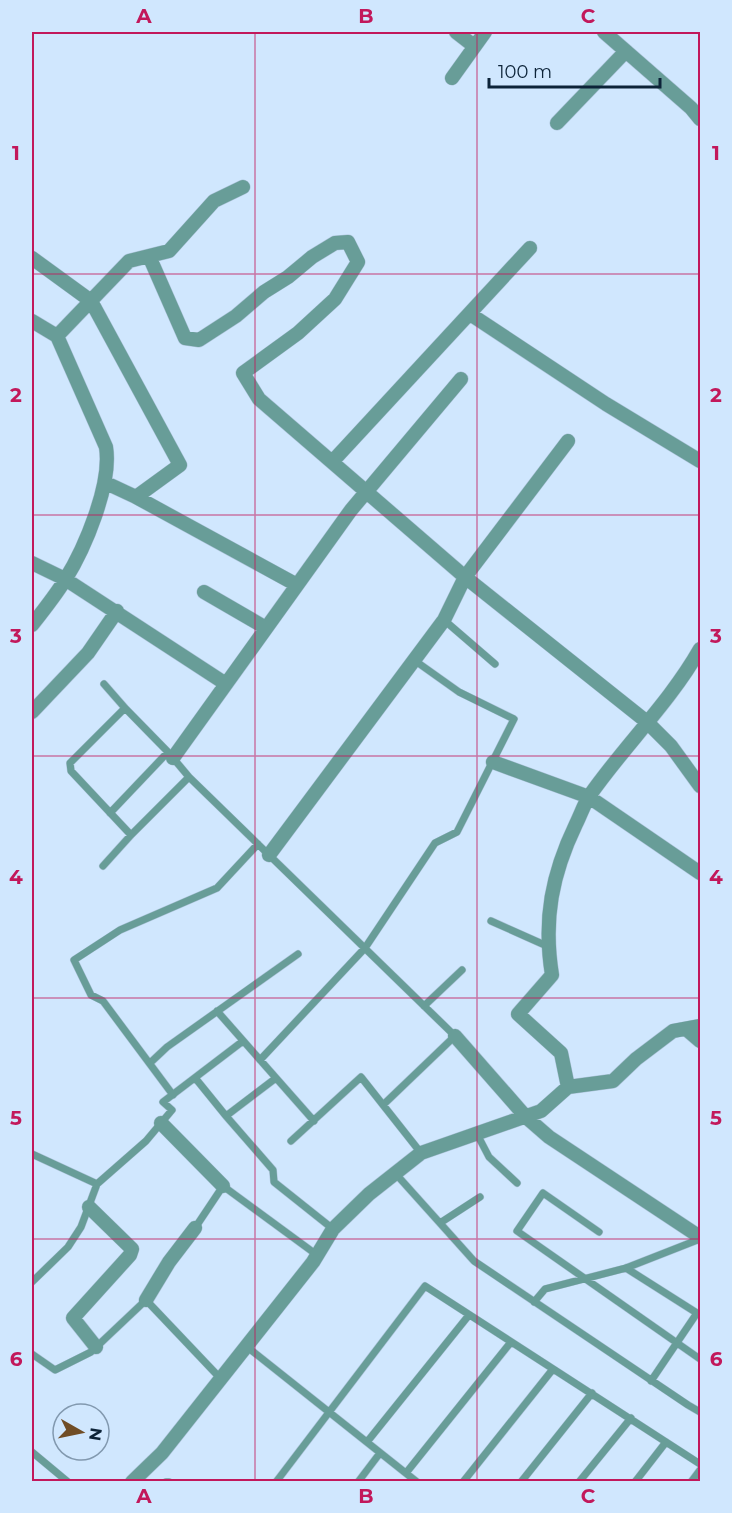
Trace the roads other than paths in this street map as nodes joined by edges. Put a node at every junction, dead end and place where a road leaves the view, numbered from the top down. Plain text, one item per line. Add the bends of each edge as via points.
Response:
1 (456, 32) edge
2 (485, 32) edge
3 (604, 32) edge
4 (474, 46) junction
5 (626, 51) junction
6 (452, 78) dead end
7 (700, 119) edge
8 (557, 123) dead end
9 (243, 187) dead end
10 (530, 248) dead end
11 (149, 256) junction
12 (32, 258) edge
13 (91, 301) junction
14 (470, 314) junction
15 (32, 321) edge
16 (57, 336) junction
17 (461, 379) dead end
18 (568, 441) dead end
19 (700, 461) edge
20 (332, 462) junction
21 (106, 483) junction
22 (366, 492) junction
23 (136, 497) junction
24 (32, 563) edge
25 (465, 577) junction
26 (65, 579) junction
27 (297, 585) junction
28 (204, 592) dead end
29 (117, 611) junction
30 (444, 620) junction
31 (32, 625) edge
32 (266, 628) junction
33 (700, 649) edge
34 (414, 660) junction
35 (495, 664) dead end
36 (104, 684) dead end
37 (226, 684) junction
38 (125, 708) junction
39 (32, 712) edge
40 (647, 722) junction
41 (171, 755) junction
42 (493, 762) junction
43 (189, 777) junction
44 (700, 786) edge
45 (589, 797) junction
46 (110, 813) junction
47 (131, 835) junction
48 (258, 844) junction
49 (269, 855) junction
50 (103, 866) dead end
51 (700, 873) edge
52 (491, 921) dead end
53 (547, 946) junction
54 (365, 948) junction
55 (298, 954) dead end
56 (462, 970) dead end
57 (424, 1006) junction
58 (217, 1011) junction
59 (700, 1026) edge
60 (686, 1029) junction
61 (455, 1036) junction
62 (243, 1041) junction
63 (700, 1041) edge
64 (260, 1060) junction
65 (150, 1063) junction
66 (196, 1078) junction
67 (276, 1078) junction
68 (568, 1087) junction
69 (173, 1095) junction
70 (383, 1105) junction
71 (226, 1116) junction
72 (526, 1117) junction
73 (314, 1121) junction
74 (161, 1123) junction
75 (477, 1134) junction
76 (291, 1141) dead end
77 (421, 1153) junction
78 (32, 1154) edge
79 (396, 1173) junction
80 (517, 1183) dead end
81 (97, 1184) junction
82 (223, 1186) junction
83 (480, 1197) dead end
84 (89, 1207) junction
85 (440, 1223) junction
86 (195, 1228) joint
87 (333, 1229) junction
88 (599, 1232) dead end
89 (700, 1238) edge
90 (317, 1255) junction
91 (626, 1268) junction
92 (586, 1279) junction
93 (32, 1282) edge
94 (146, 1300) junction
95 (534, 1302) junction
96 (699, 1314) edge
97 (470, 1315) junction
98 (511, 1342) junction
99 (677, 1342) junction
100 (246, 1346) junction
101 (96, 1347) junction
102 (32, 1354) edge
103 (700, 1359) edge
104 (553, 1369) junction
105 (221, 1378) junction
106 (651, 1381) junction
107 (592, 1393) junction
108 (328, 1411) junction
109 (700, 1412) edge
110 (631, 1419) junction
111 (367, 1442) junction
112 (666, 1442) junction
113 (32, 1452) edge
114 (381, 1453) junction
115 (700, 1464) edge
116 (700, 1470) edge
117 (406, 1473) junction
118 (68, 1482) edge
119 (132, 1482) edge
120 (276, 1482) edge
121 (358, 1482) edge
122 (417, 1482) edge
123 (463, 1482) edge
124 (521, 1482) edge
125 (579, 1482) edge
126 (635, 1482) edge
127 (691, 1482) edge

1 - 4 street
2 - 4 street
3 - 5 street
4 - 6 street
5 - 7 street
5 - 8 street
9 - 11 street via 214,201 170,251
10 - 14 street
11 - 13 street via 129,261
11 - 20 street via 185,338 199,340 312,257 335,243 348,242 358,262 335,299 298,333 243,373 259,399
12 - 13 street
13 - 16 street
13 - 23 street via 180,465
14 - 19 street
14 - 20 street
15 - 16 street
16 - 21 street via 106,447
17 - 22 street
18 - 25 street
20 - 22 street
21 - 23 street
21 - 26 street via 86,538
22 - 25 street
22 - 27 street
23 - 27 street
24 - 26 street
25 - 30 street
25 - 40 street
26 - 29 street
26 - 31 street
27 - 32 street
28 - 32 street
29 - 37 street
29 - 39 street via 88,653
30 - 34 street
30 - 35 lane
32 - 37 street
33 - 40 street via 686,674
34 - 42 lane via 459,692 514,720
34 - 49 street
36 - 38 lane
37 - 41 street
38 - 41 lane
38 - 46 lane via 69,767
40 - 44 street via 671,746
40 - 45 street
41 - 43 lane
41 - 46 lane
42 - 45 street
42 - 54 lane via 458,832 435,843
43 - 47 lane
43 - 48 lane
45 - 51 street
45 - 53 street via 562,853 549,907
46 - 47 lane
47 - 50 lane
48 - 49 lane
48 - 65 lane via 217,888 120,930 74,960 91,995 103,1001
49 - 54 lane
52 - 53 lane
53 - 68 street via 552,975 518,1014 561,1053
54 - 57 lane
54 - 64 lane
55 - 58 lane
56 - 57 lane
57 - 61 lane
58 - 62 lane
58 - 65 lane
59 - 60 street
60 - 63 street
60 - 68 street via 673,1031 613,1081
61 - 70 lane
61 - 72 street
62 - 64 lane
62 - 66 lane
64 - 67 lane
65 - 69 lane
66 - 69 lane
66 - 71 lane
67 - 71 lane
67 - 73 lane
68 - 72 street via 541,1111
69 - 74 lane via 163,1102 172,1110
70 - 73 lane via 361,1077
70 - 77 lane
71 - 87 lane via 273,1170 274,1182
72 - 75 street
72 - 89 street via 549,1137
73 - 76 lane
74 - 81 lane
74 - 82 street
75 - 77 street
75 - 80 lane via 489,1157
77 - 79 street
78 - 81 lane
79 - 85 lane
79 - 87 street
81 - 84 lane
82 - 86 lane
82 - 90 lane
83 - 85 lane
84 - 93 lane via 68,1247
84 - 101 street via 132,1250 73,1318
85 - 95 lane via 474,1262
86 - 94 street
87 - 90 street
88 - 92 lane via 543,1193 517,1231
89 - 91 lane
90 - 100 street
91 - 92 lane
91 - 96 lane
92 - 95 lane via 545,1289
92 - 99 lane
94 - 101 lane
94 - 105 lane
95 - 106 lane
96 - 99 lane
97 - 98 lane
97 - 108 lane via 425,1286
97 - 111 lane
98 - 104 lane
98 - 117 lane
99 - 103 lane
99 - 106 lane
100 - 105 street
100 - 108 lane
101 - 102 lane via 55,1370
104 - 107 lane
104 - 123 lane
105 - 119 street via 162,1453
106 - 109 lane
107 - 110 lane
107 - 124 lane
108 - 111 lane
108 - 120 lane
110 - 112 lane
110 - 125 lane
111 - 114 lane
112 - 115 lane
112 - 126 lane
113 - 118 lane
114 - 117 lane
114 - 121 lane
116 - 127 lane
117 - 122 lane

